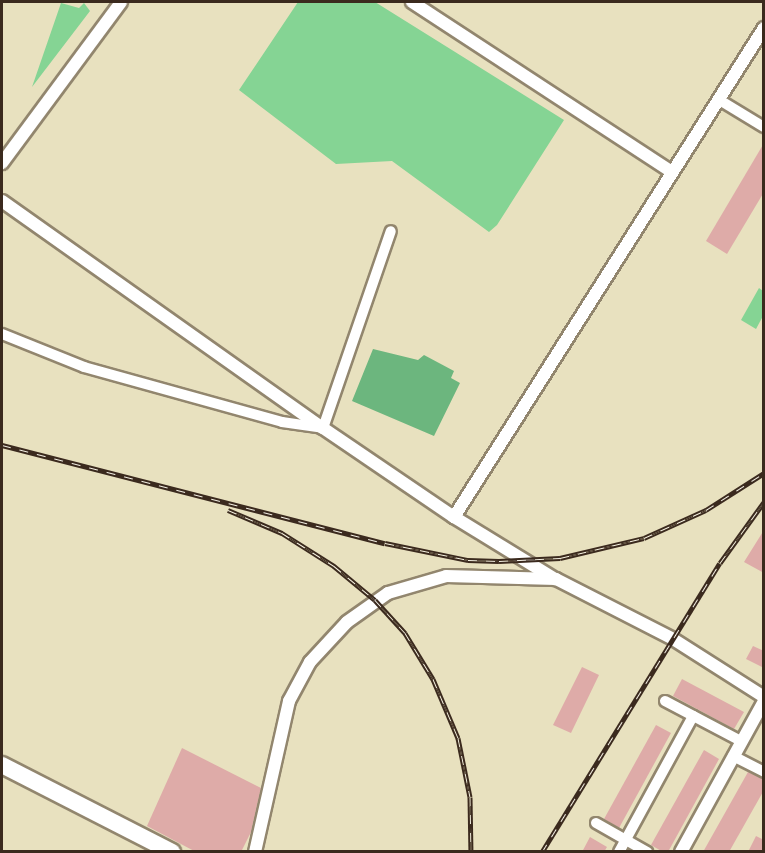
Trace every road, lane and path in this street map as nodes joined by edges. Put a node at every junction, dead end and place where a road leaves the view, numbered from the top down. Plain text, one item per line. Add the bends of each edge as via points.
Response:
1 (121, 2) edge
2 (412, 2) edge
3 (764, 28) edge
4 (718, 99) junction
5 (764, 127) edge
6 (2, 163) edge
7 (672, 172) junction
8 (2, 201) edge
9 (391, 231) dead end
10 (2, 334) edge
11 (291, 404) junction
12 (282, 422) junction
13 (323, 428) junction
14 (454, 517) junction
15 (556, 579) junction
16 (764, 699) edge
17 (665, 701) dead end
18 (693, 716) junction
19 (741, 741) junction
20 (733, 756) junction
21 (2, 765) edge
22 (764, 772) edge
23 (596, 823) dead end
24 (626, 839) junction
25 (171, 852) edge
26 (255, 852) edge
27 (619, 852) edge
28 (648, 852) edge
29 (681, 852) edge

1 - 6 street
2 - 7 street
3 - 4 street
4 - 5 street
4 - 7 street
7 - 14 street
8 - 11 street
9 - 13 street
10 - 12 street via 84,367
11 - 12 street
11 - 13 street
12 - 13 street
13 - 14 street
14 - 15 street
15 - 16 street via 674,639
15 - 26 street via 446,576 388,593 347,622 310,662 289,701
16 - 19 street
17 - 18 street
18 - 19 street
18 - 24 street
19 - 20 street
20 - 22 street
20 - 29 street
21 - 25 highway
23 - 24 street
24 - 27 street
24 - 28 street

